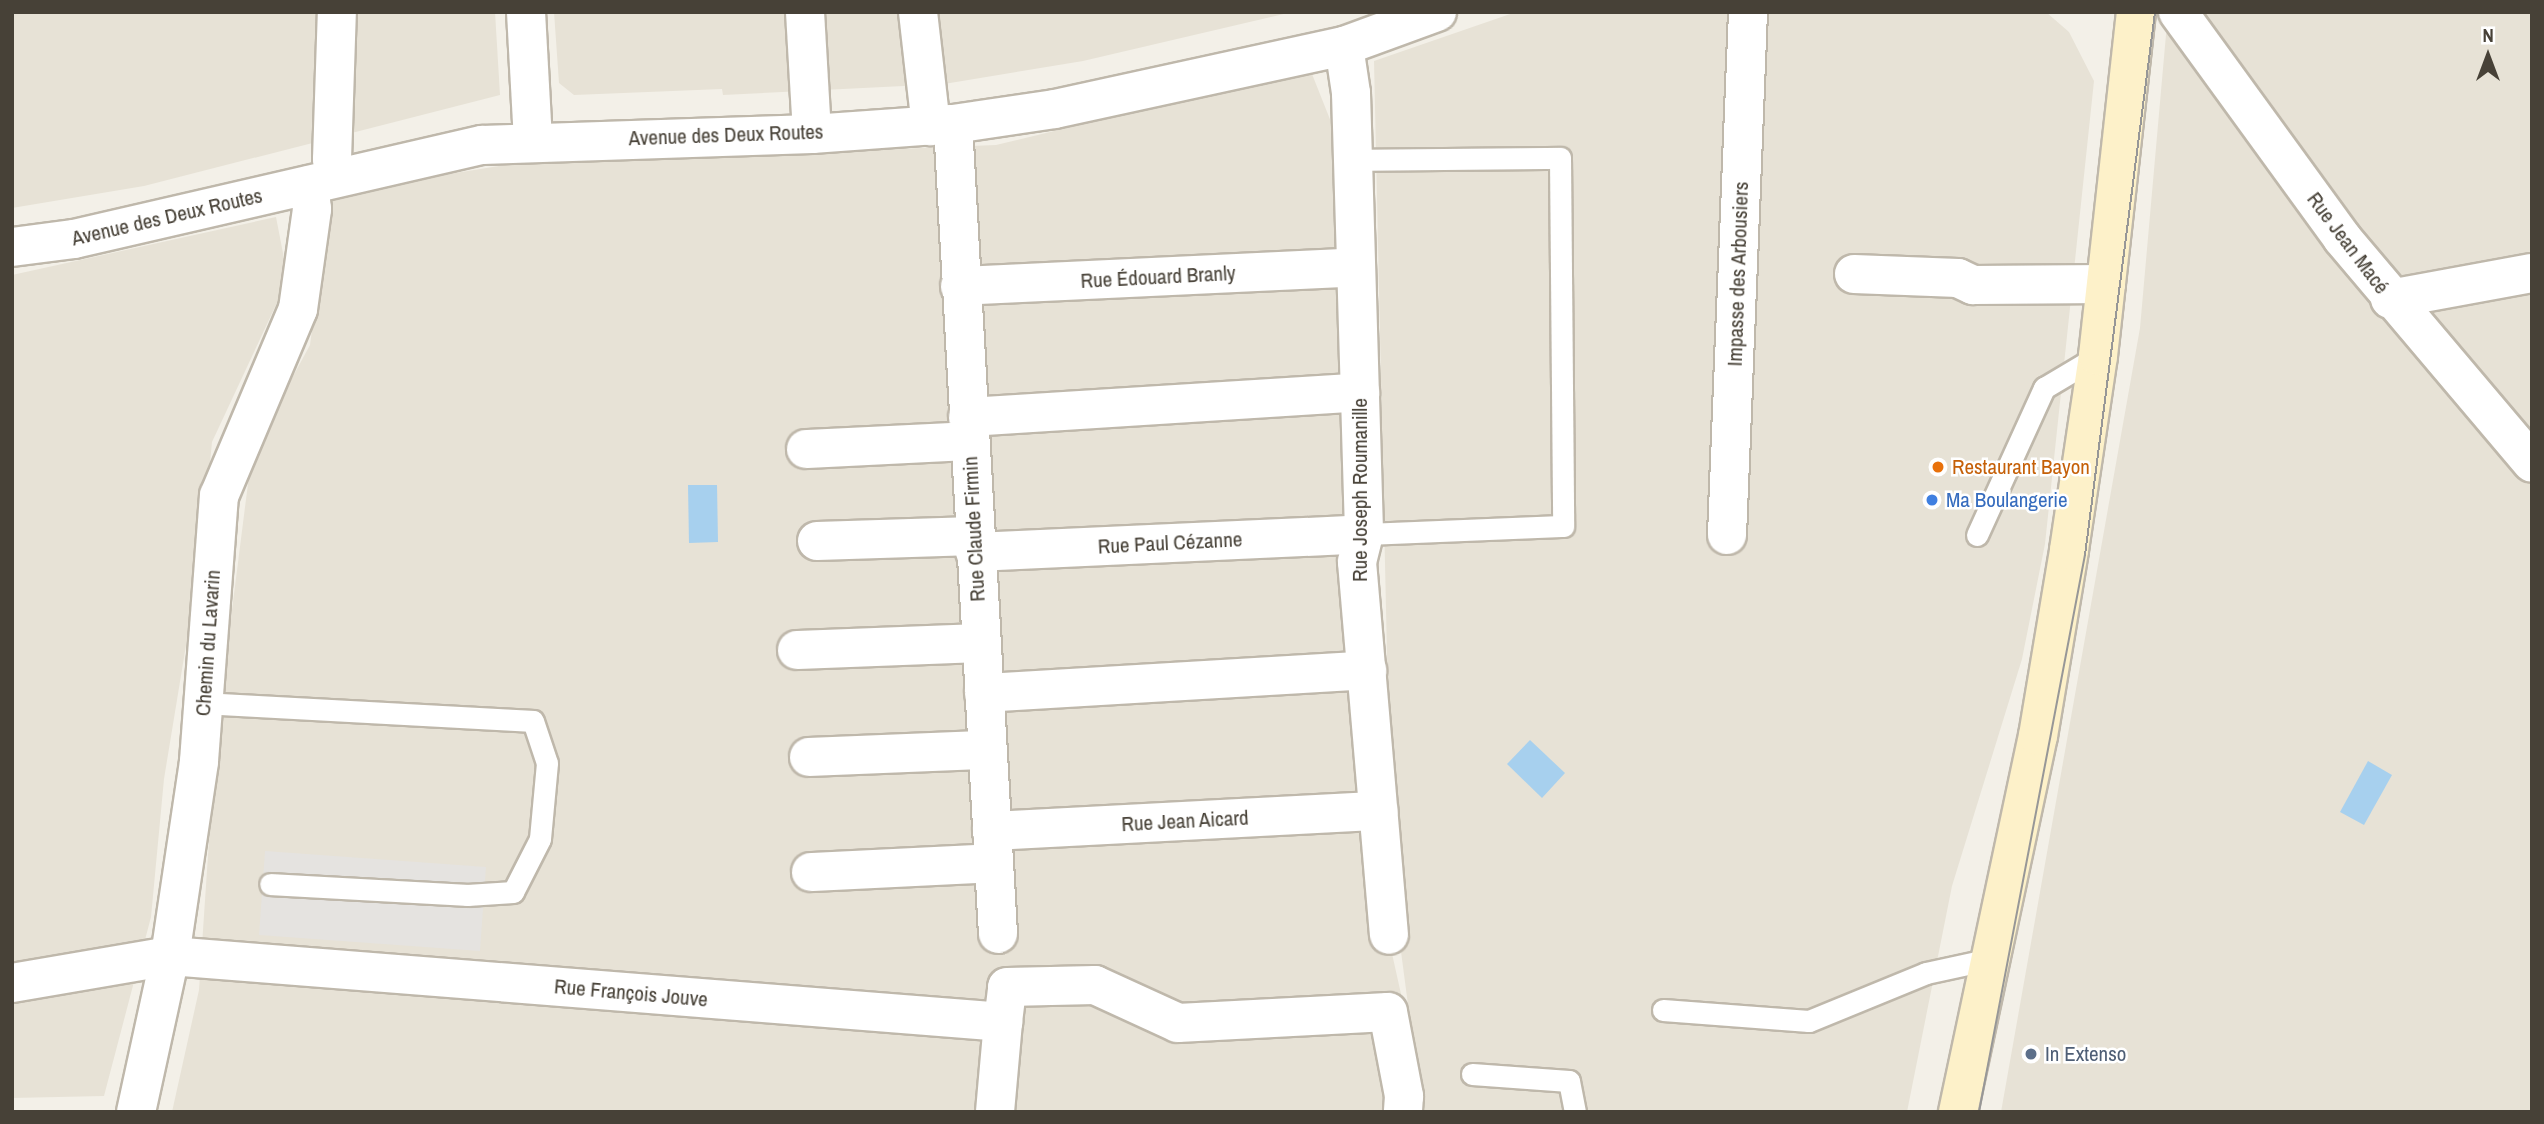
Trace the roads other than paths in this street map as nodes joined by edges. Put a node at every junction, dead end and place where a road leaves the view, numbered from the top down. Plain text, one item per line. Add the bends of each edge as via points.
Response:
1 (337, 12) edge
2 (526, 12) edge
3 (805, 12) edge
4 (918, 12) edge
5 (1437, 12) edge
6 (1748, 12) edge
7 (2136, 12) edge
8 (2178, 12) edge
9 (1344, 46) junction
10 (942, 125) junction
11 (812, 134) junction
12 (534, 141) junction
13 (1353, 160) junction
14 (323, 182) junction
15 (12, 247) edge
16 (1356, 267) junction
17 (2532, 273) edge
18 (1854, 274) dead end
19 (2106, 284) junction
20 (960, 286) junction
21 (2390, 299) junction
22 (2098, 356) junction
23 (1360, 392) junction
24 (968, 429) junction
25 (806, 449) dead end
26 (2532, 463) edge
27 (1364, 534) junction
28 (1727, 535) dead end
29 (1977, 536) dead end
30 (817, 541) dead end
31 (975, 544) junction
32 (981, 643) junction
33 (797, 650) dead end
34 (1367, 670) junction
35 (984, 693) junction
36 (203, 703) junction
37 (988, 750) junction
38 (809, 757) dead end
39 (1378, 811) junction
40 (993, 847) junction
41 (811, 872) dead end
42 (270, 884) dead end
43 (998, 934) dead end
44 (1388, 934) dead end
45 (170, 956) junction
46 (1991, 959) junction
47 (12, 982) edge
48 (1663, 1010) dead end
49 (1003, 1022) junction
50 (1472, 1074) dead end
51 (136, 1112) edge
52 (995, 1112) edge
53 (1403, 1112) edge
54 (1575, 1112) edge
55 (1958, 1112) edge

1 - 14 street, Chemin du Lavarin via 332,159
2 - 12 street
3 - 11 street
4 - 10 street, Rue Claude Firmin
5 - 9 street, Avenue des Deux Routes
6 - 28 street, Impasse des Arbousiers
7 - 19 street
8 - 21 street, Rue Jean Macé
9 - 10 street, Avenue des Deux Routes via 1055,109
9 - 13 street, Rue Joseph Roumanille
10 - 11 street, Avenue des Deux Routes
10 - 20 street, Rue Claude Firmin
11 - 12 street, Avenue des Deux Routes
12 - 14 street, Avenue des Deux Routes via 482,145
13 - 16 street, Rue Joseph Roumanille
13 - 27 lane via 1560,158 1563,526
14 - 15 street, Avenue des Deux Routes via 74,239
14 - 36 street, Chemin du Lavarin via 312,209 298,309 219,496
16 - 20 street, Rue Édouard Branly
16 - 23 street, Rue Joseph Roumanille
17 - 21 street
18 - 19 street via 1958,278 1973,285
19 - 22 street
20 - 24 street, Rue Claude Firmin
21 - 26 street, Rue Jean Macé
22 - 29 lane via 2044,388
22 - 46 street via 2038,736
23 - 24 street
23 - 27 street, Rue Joseph Roumanille
24 - 25 street
24 - 31 street, Rue Claude Firmin
27 - 31 street, Rue Paul Cézanne
27 - 34 street, Rue Joseph Roumanille via 1357,562
30 - 31 street, Rue Paul Cézanne
31 - 32 street, Rue Claude Firmin
32 - 33 street
32 - 35 street, Rue Claude Firmin
34 - 35 street
34 - 39 street, Rue Joseph Roumanille
35 - 37 street, Rue Claude Firmin
36 - 42 lane via 534,721 547,763 540,839 513,892 467,895
36 - 45 street, Chemin du Lavarin
37 - 38 street
37 - 40 street, Rue Claude Firmin
39 - 40 street, Rue Jean Aicard
39 - 44 street, Rue Joseph Roumanille
40 - 41 street, Rue Jean Aicard
40 - 43 street, Rue Claude Firmin
45 - 47 street
45 - 49 street, Rue François Jouve
45 - 51 street, Chemin du Lavarin
46 - 48 lane via 1926,973 1809,1021
46 - 55 street
49 - 52 street
49 - 53 street via 1007,987 1096,985 1178,1023 1388,1012
50 - 54 lane via 1569,1081

